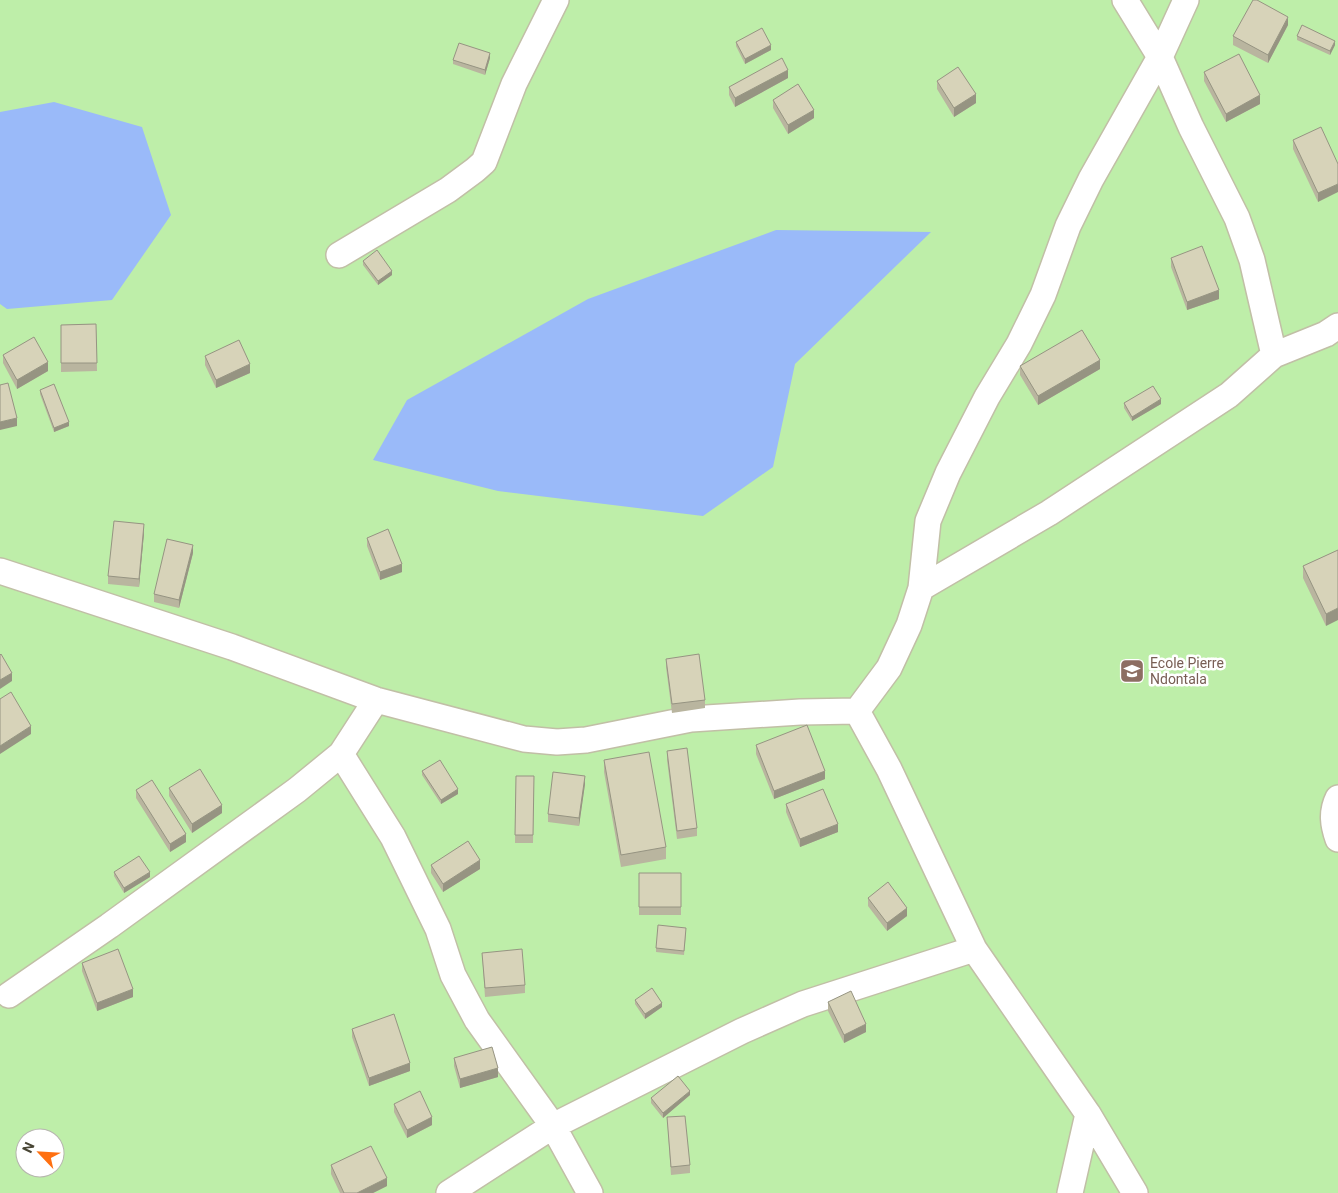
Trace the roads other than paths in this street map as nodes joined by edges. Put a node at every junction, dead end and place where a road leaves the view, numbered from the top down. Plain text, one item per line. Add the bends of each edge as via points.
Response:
1 (556, 0) edge
2 (1125, 0) edge
3 (1186, 0) edge
4 (1160, 57) junction
5 (338, 255) dead end
6 (1338, 326) edge
7 (1274, 354) junction
8 (0, 571) edge
9 (921, 588) junction
10 (376, 700) junction
11 (857, 711) junction
12 (341, 754) junction
13 (1338, 798) edge
14 (1338, 840) edge
15 (974, 948) junction
16 (8, 995) dead end
17 (1088, 1114) junction
18 (553, 1126) junction
19 (449, 1193) edge
20 (590, 1193) edge
21 (1070, 1193) edge
22 (1134, 1193) edge

1 - 5 street via 514,84 484,162 448,190
2 - 4 street
3 - 4 street
4 - 7 street via 1236,218 1252,260
4 - 9 street via 1091,179 1068,226 1043,295 948,473 928,521
6 - 7 street via 1326,334
7 - 9 street via 1229,395 1049,513
8 - 10 street via 232,647
9 - 11 street via 909,625 889,668
10 - 11 street via 524,739 557,742 586,740 691,719
10 - 12 street
11 - 15 street via 889,769
12 - 16 street via 194,866
12 - 18 street via 393,837 438,929 453,975 477,1020
13 - 14 street via 1333,827
15 - 17 street
15 - 18 street via 803,1004
17 - 21 street
17 - 22 street
18 - 19 street
18 - 20 street

